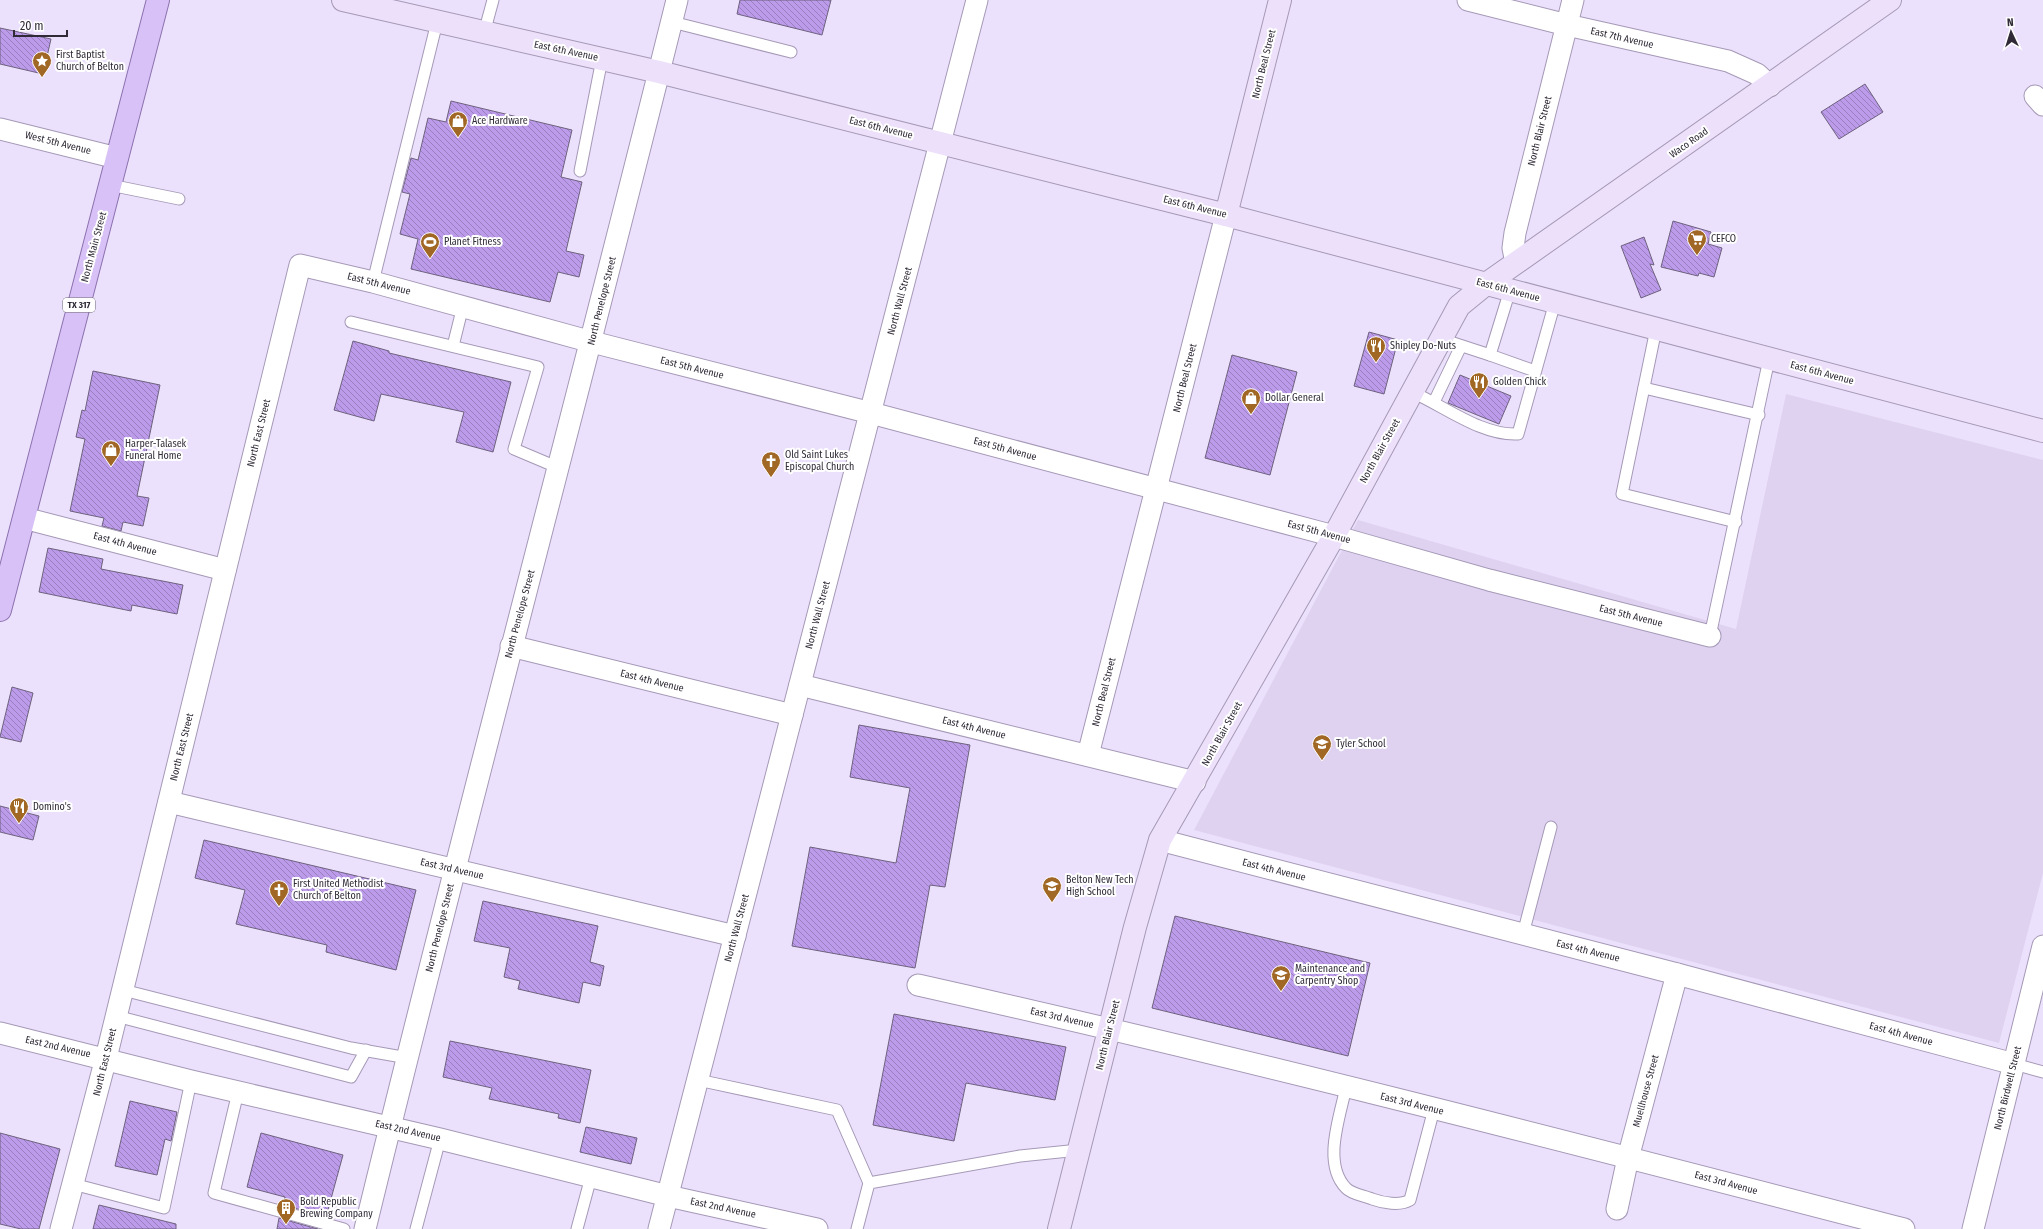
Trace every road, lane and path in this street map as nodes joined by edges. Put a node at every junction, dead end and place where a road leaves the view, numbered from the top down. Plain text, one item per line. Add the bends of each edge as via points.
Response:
1 (158, 0) edge
2 (343, 0) edge
3 (493, 0) edge
4 (677, 0) edge
5 (977, 0) edge
6 (1280, 0) edge
7 (1468, 0) edge
8 (1573, 0) edge
9 (1890, 0) edge
10 (368, 3) edge
11 (437, 22) junction
12 (672, 22) junction
13 (1567, 26) junction
14 (484, 34) junction
15 (791, 52) dead end
16 (602, 59) junction
17 (659, 72) junction
18 (1770, 86) junction
19 (0, 129) edge
20 (941, 143) junction
21 (117, 158) junction
22 (580, 171) dead end
23 (110, 184) junction
24 (179, 199) dead end
25 (1226, 215) junction
26 (1516, 263) junction
27 (300, 265) joint
28 (373, 282) junction
29 (1486, 284) junction
30 (1510, 290) junction
31 (1554, 302) junction
32 (463, 306) junction
33 (351, 322) dead end
34 (1656, 329) junction
35 (1441, 339) junction
36 (592, 342) junction
37 (453, 346) junction
38 (1461, 346) junction
39 (1490, 355) junction
40 (1769, 359) junction
41 (1535, 371) junction
42 (1644, 388) junction
43 (1412, 392) junction
44 (1434, 402) junction
45 (871, 413) junction
46 (1759, 415) junction
47 (2043, 431) edge
48 (559, 468) junction
49 (1156, 489) junction
50 (24, 518) junction
51 (1736, 522) junction
52 (1334, 536) junction
53 (225, 570) junction
54 (0, 610) edge
55 (1710, 636) joint
56 (511, 646) junction
57 (800, 685) junction
58 (792, 715) junction
59 (1088, 755) junction
60 (1195, 782) junction
61 (169, 802) junction
62 (1551, 827) dead end
63 (1160, 840) junction
64 (455, 870) junction
65 (1523, 934) junction
66 (735, 936) junction
67 (2043, 946) edge
68 (1678, 974) junction
69 (918, 985) dead end
70 (123, 990) junction
71 (116, 1016) junction
72 (1110, 1028) junction
73 (0, 1033) edge
74 (366, 1050) junction
75 (106, 1058) junction
76 (408, 1058) junction
77 (2014, 1064) junction
78 (2043, 1072) edge
79 (698, 1080) junction
80 (191, 1081) junction
81 (1346, 1087) junction
82 (238, 1092) junction
83 (1434, 1109) junction
84 (390, 1127) junction
85 (440, 1139) junction
86 (1079, 1150) junction
87 (1628, 1158) junction
88 (591, 1177) junction
89 (73, 1184) junction
90 (869, 1184) junction
91 (668, 1196) junction
92 (1617, 1210) dead end
93 (61, 1229) edge
94 (344, 1229) edge
95 (365, 1229) edge
96 (416, 1229) edge
97 (578, 1229) edge
98 (659, 1229) edge
99 (817, 1229) edge
100 (857, 1229) edge
101 (1059, 1229) edge
102 (1904, 1229) edge
103 (1972, 1229) edge

1 - 21 main road, North Main Street / TX 317
2 - 10 street, East 6th Avenue
3 - 14 lane
4 - 12 street, North Penelope Street
5 - 20 street, North Wall Street
6 - 25 street, North Beal Street
7 - 13 street, East 7th Avenue
8 - 13 street, North Blair Street
9 - 18 street, Waco Road
10 - 11 street, East 6th Avenue
11 - 14 street, East 6th Avenue
11 - 28 lane
12 - 15 lane
12 - 17 street, North Penelope Street
13 - 18 street, East 7th Avenue via 1728,61 1757,74
13 - 26 street, North Blair Street via 1515,233 1513,248
14 - 16 street, East 6th Avenue
16 - 17 street, East 6th Avenue
16 - 22 lane
17 - 20 street, East 6th Avenue
17 - 36 street, North Penelope Street
18 - 26 street, Waco Road
19 - 21 street, West 5th Avenue
20 - 25 street, East 6th Avenue
20 - 45 street, North Wall Street
21 - 23 main road, North Main Street / TX 317
23 - 24 lane
23 - 50 main road, North Main Street / TX 317
25 - 29 street, East 6th Avenue
25 - 49 street, North Beal Street
26 - 29 street, Waco Road
27 - 28 street, East 5th Avenue
27 - 53 street, North East Street
28 - 32 street, East 5th Avenue
29 - 30 street, East 6th Avenue
29 - 35 street, North Blair Street via 1459,306
30 - 31 street, East 6th Avenue
30 - 39 lane
31 - 34 street, East 6th Avenue
31 - 41 lane
32 - 36 street, East 5th Avenue
32 - 37 lane
33 - 37 lane
34 - 40 street, East 6th Avenue
34 - 42 lane
35 - 38 lane
35 - 43 street, North Blair Street
36 - 45 street, East 5th Avenue
36 - 48 street, North Penelope Street
37 - 48 lane via 538,367 514,449
38 - 39 lane
38 - 44 lane
39 - 41 lane
40 - 46 lane
40 - 47 street, East 6th Avenue
41 - 44 lane via 1518,434 1507,434 1448,412
42 - 46 lane
42 - 51 lane via 1622,494
43 - 44 lane
43 - 52 street, North Blair Street
45 - 49 street, East 5th Avenue
45 - 57 street, North Wall Street
46 - 51 lane
48 - 56 street, North Penelope Street
49 - 52 street, East 5th Avenue
49 - 59 street, North Beal Street
50 - 53 street, East 4th Avenue
50 - 54 main road, North Main Street / TX 317
51 - 55 lane
52 - 55 street, East 5th Avenue via 1489,580
52 - 60 street, North Blair Street
53 - 61 street, North East Street
56 - 58 street, East 4th Avenue
56 - 64 street, North Penelope Street
57 - 58 street, North Wall Street
57 - 59 street, East 4th Avenue
58 - 66 street, North Wall Street
59 - 60 street, East 4th Avenue
60 - 63 street, North Blair Street
61 - 64 street, East 3rd Avenue
61 - 70 street, North East Street
62 - 65 lane
63 - 65 street, East 4th Avenue
63 - 72 street, North Blair Street
64 - 66 street, East 3rd Avenue
64 - 76 street, North Penelope Street
65 - 68 street, East 4th Avenue
66 - 79 street, North Wall Street
67 - 77 street, North Birdwell Street
68 - 77 street, East 4th Avenue
68 - 87 street, Muellhouse Street
69 - 72 street, East 3rd Avenue
70 - 71 street, North East Street
70 - 74 lane
71 - 74 lane via 351,1077
71 - 75 street, North East Street
72 - 81 street, East 3rd Avenue
72 - 86 street, North Blair Street
73 - 75 street, East 2nd Avenue
74 - 76 lane
75 - 80 street, East 2nd Avenue
75 - 89 street, North East Street
76 - 84 street, North Penelope Street
77 - 78 lane
77 - 103 street, North Birdwell Street
79 - 90 lane via 837,1110
79 - 91 street, North Wall Street
80 - 82 street, East 2nd Avenue
80 - 89 lane via 164,1208
81 - 83 street, East 3rd Avenue
81 - 83 lane via 1334,1149 1336,1170 1347,1189 1379,1202 1405,1203 1410,1200
82 - 84 street, East 2nd Avenue
82 - 94 lane via 214,1193
83 - 87 street, East 3rd Avenue
84 - 85 street, East 2nd Avenue
84 - 95 street, North Penelope Street
85 - 88 street, East 2nd Avenue
85 - 96 lane
86 - 90 lane via 1020,1156
86 - 101 street, North Blair Street
87 - 92 street, Muellhouse Street
87 - 102 street, East 3rd Avenue
88 - 91 street, East 2nd Avenue
88 - 97 lane
89 - 93 street, North East Street
90 - 100 lane
91 - 98 street, North Wall Street
91 - 99 street, East 2nd Avenue

